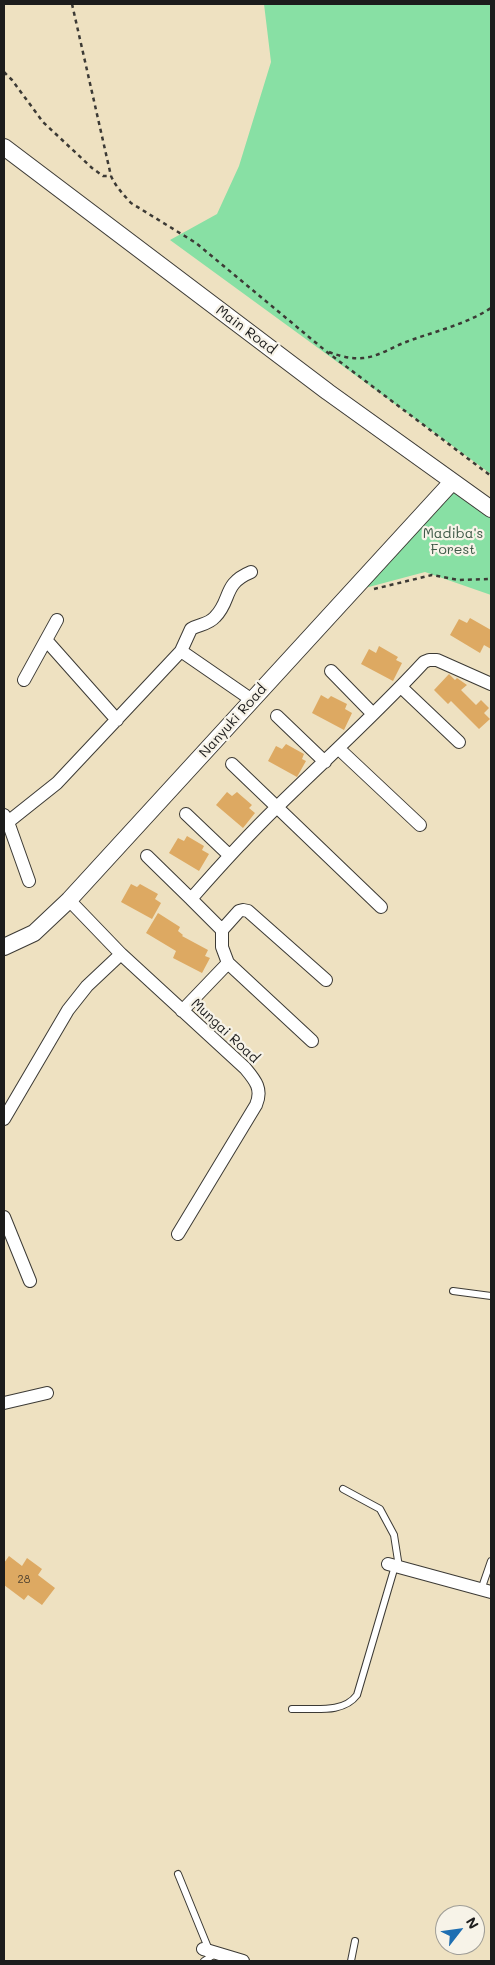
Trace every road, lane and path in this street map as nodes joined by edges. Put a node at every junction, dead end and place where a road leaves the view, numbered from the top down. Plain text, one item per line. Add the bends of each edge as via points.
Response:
1 (72, 4) edge
2 (4, 72) edge
3 (4, 147) edge
4 (111, 176) junction
5 (491, 308) edge
6 (327, 352) junction
7 (491, 476) edge
8 (452, 482) junction
9 (491, 509) edge
10 (251, 572) dead end
11 (491, 579) edge
12 (349, 595) junction
13 (57, 620) dead end
14 (46, 640) junction
15 (181, 651) junction
16 (331, 671) dead end
17 (24, 680) dead end
18 (491, 684) edge
19 (401, 687) junction
20 (252, 700) junction
21 (374, 714) junction
22 (277, 716) dead end
23 (117, 720) junction
24 (459, 742) dead end
25 (339, 750) junction
26 (325, 762) junction
27 (232, 764) dead end
28 (277, 807) junction
29 (186, 814) dead end
30 (6, 819) edge
31 (420, 825) dead end
32 (147, 856) dead end
33 (230, 856) junction
34 (29, 881) dead end
35 (191, 899) junction
36 (69, 900) junction
37 (381, 907) dead end
38 (222, 930) junction
39 (4, 947) edge
40 (121, 954) junction
41 (228, 963) junction
42 (326, 980) dead end
43 (182, 1011) junction
44 (312, 1041) dead end
45 (4, 1120) edge
46 (4, 1217) edge
47 (178, 1234) dead end
48 (30, 1281) dead end
49 (453, 1291) dead end
50 (491, 1296) edge
51 (47, 1393) dead end
52 (4, 1403) edge
53 (342, 1489) dead end
54 (491, 1561) edge
55 (394, 1565) junction
56 (486, 1591) edge
57 (292, 1709) dead end
58 (178, 1874) dead end
59 (355, 1941) dead end
60 (208, 1954) edge
61 (243, 1961) edge
62 (351, 1961) edge

1 - 4 path
2 - 4 path via 43,122 92,168 103,176
3 - 8 street, Main Road
4 - 6 path via 131,203 196,243
5 - 6 path via 465,322 374,356 352,358
6 - 7 path
8 - 9 street, Main Road
8 - 12 street, Nanyuki Road
10 - 15 street via 231,586 214,618 191,629
11 - 12 path via 459,580 432,575
12 - 20 street, Nanyuki Road
13 - 14 street
14 - 17 street
14 - 23 street
15 - 20 street
15 - 23 street
16 - 21 street
18 - 19 street via 433,659 424,662
19 - 21 street
19 - 24 street
20 - 36 street, Nanyuki Road
21 - 25 street
22 - 26 street
23 - 30 street via 58,783
25 - 26 street
25 - 31 street
26 - 28 street
27 - 28 street
28 - 33 street
28 - 37 street
29 - 33 street
30 - 34 street
32 - 35 street
33 - 35 street
35 - 38 street
36 - 39 street, Nanyuki Road via 34,933
36 - 40 street, Mungai Road
38 - 41 street via 222,947
38 - 42 street via 235,914 243,910 248,912
40 - 43 street, Mungai Road
40 - 45 street via 87,986 68,1010
41 - 43 street
41 - 44 street
43 - 47 street, Mungai Road via 245,1068 260,1091 256,1105
46 - 48 street
49 - 50 lane
51 - 52 street
53 - 55 lane via 380,1509 394,1536
54 - 56 lane
55 - 56 street
55 - 57 lane via 357,1695 342,1708
58 - 60 lane
59 - 62 lane
60 - 61 street

